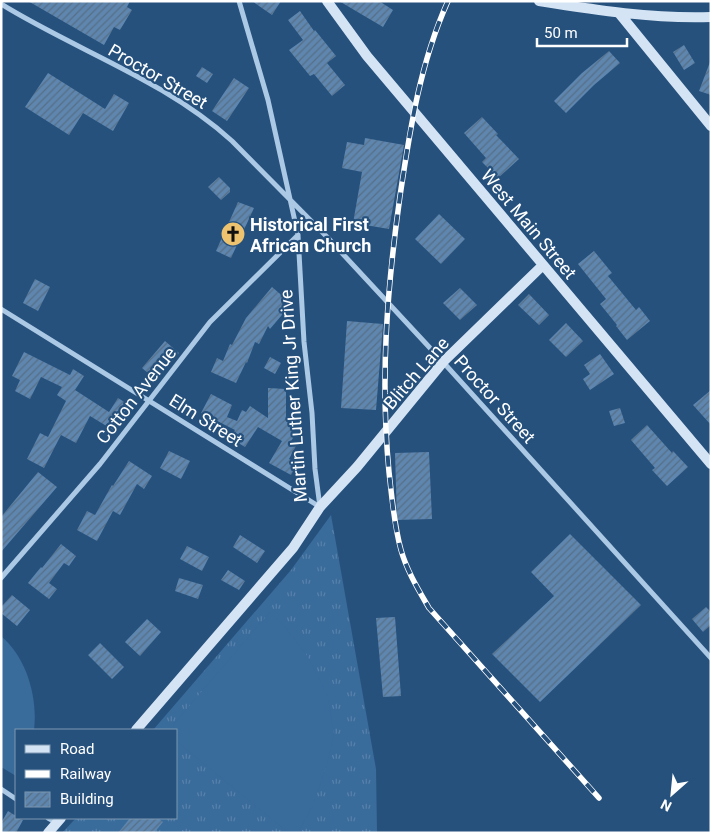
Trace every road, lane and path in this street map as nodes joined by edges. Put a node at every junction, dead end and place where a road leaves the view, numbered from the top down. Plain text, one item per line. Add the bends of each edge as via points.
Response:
1 (238, 1) edge
2 (327, 1) edge
3 (539, 1) edge
4 (1, 4) edge
5 (618, 13) junction
6 (711, 17) edge
7 (711, 126) edge
8 (291, 200) junction
9 (298, 235) junction
10 (543, 265) junction
11 (1, 309) edge
12 (443, 362) junction
13 (149, 401) junction
14 (711, 464) edge
15 (320, 507) junction
16 (1, 578) edge
17 (711, 658) edge
18 (137, 729) edge
19 (1, 789) edge
20 (15, 797) edge
21 (55, 820) edge
22 (48, 833) edge

1 - 8 street, Martin Luther King Jr Drive via 268,100
2 - 10 street, West Main Street via 368,56
3 - 5 street
4 - 8 street, Proctor Street via 177,99 218,128
5 - 6 street
5 - 7 street
8 - 9 street, Martin Luther King Jr Drive
8 - 12 street, Proctor Street
9 - 13 street, Cotton Avenue via 210,322
9 - 15 street, Martin Luther King Jr Drive via 304,342
10 - 12 street, Blitch Lane
10 - 14 street, West Main Street
11 - 13 street, Elm Street
12 - 15 street, Blitch Lane via 357,468
12 - 17 street, Proctor Street
13 - 15 street, Elm Street
13 - 16 street, Cotton Avenue via 100,464
15 - 18 street, Martin Luther King Jr Drive via 293,548
19 - 20 street
21 - 22 street

